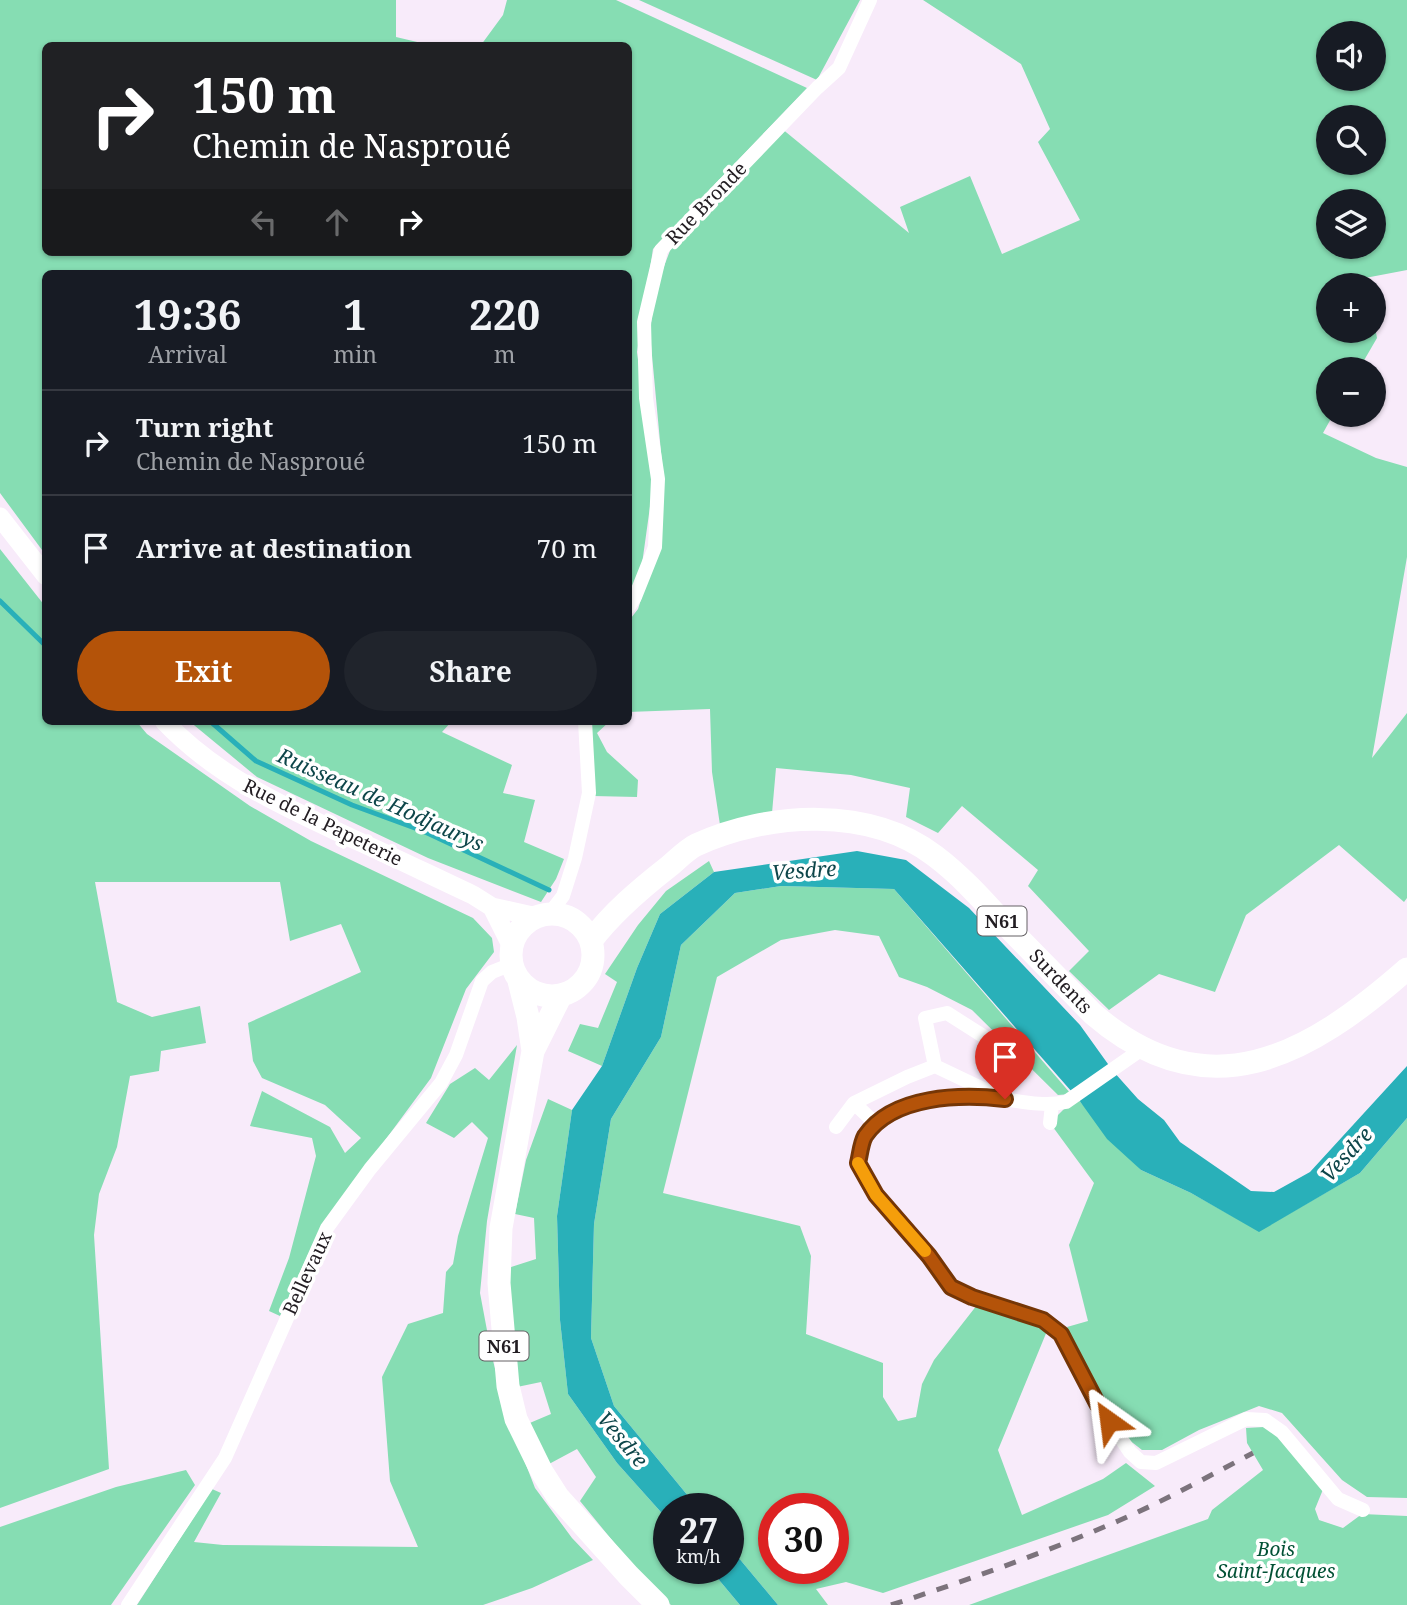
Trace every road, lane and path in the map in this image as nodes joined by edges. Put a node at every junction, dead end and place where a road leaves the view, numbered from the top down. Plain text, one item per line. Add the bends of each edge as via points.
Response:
1 (870, 0) edge
2 (0, 517) edge
3 (42, 571) edge
4 (632, 602) edge
5 (168, 725) edge
6 (585, 725) edge
7 (492, 907) junction
8 (543, 915) junction
9 (591, 942) junction
10 (514, 964) junction
11 (1407, 969) edge
12 (561, 995) junction
13 (1002, 1048) dead end
14 (1142, 1049) junction
15 (533, 1051) junction
16 (934, 1066) junction
17 (1005, 1099) junction
18 (854, 1103) junction
19 (1052, 1105) junction
20 (1050, 1124) dead end
21 (877, 1125) junction
22 (836, 1126) dead end
23 (1363, 1510) dead end
24 (128, 1605) edge
25 (658, 1605) edge

1 - 4 street, Rue Bronde via 839,68 661,250 643,323 646,398 658,479 655,547
2 - 3 main road
5 - 7 main road, Rue de la Papeterie via 246,786
6 - 8 street via 589,793 563,896
7 - 8 main road, Rue de la Papeterie
7 - 10 main road
8 - 9 main road via 563,915 575,921
8 - 10 main road via 520,930
9 - 12 main road, N61 via 588,975
9 - 14 main road, Surdents / N61 via 633,895 694,846 747,827 793,820 837,820 875,827 934,855 1093,1014
10 - 12 main road via 538,995
10 - 15 main road, N61
10 - 24 street, Bellevaux via 482,981 442,1083 327,1228 225,1458
11 - 14 main road, Surdents / N61 via 1329,1030 1292,1051 1249,1063 1194,1066
12 - 15 main road, N61
13 - 16 street via 947,1013 925,1018
14 - 19 street via 1066,1102
15 - 25 main road, N61 via 501,1228 499,1283 508,1385 516,1419 558,1497
16 - 17 street
16 - 18 street
17 - 19 street
17 - 21 street via 921,1101
18 - 21 street
18 - 22 street
19 - 20 street
21 - 23 street via 864,1138 858,1163 876,1195 951,1287 1043,1320 1061,1334 1098,1405 1141,1462 1156,1463 1245,1419 1265,1420 1282,1433 1338,1499

